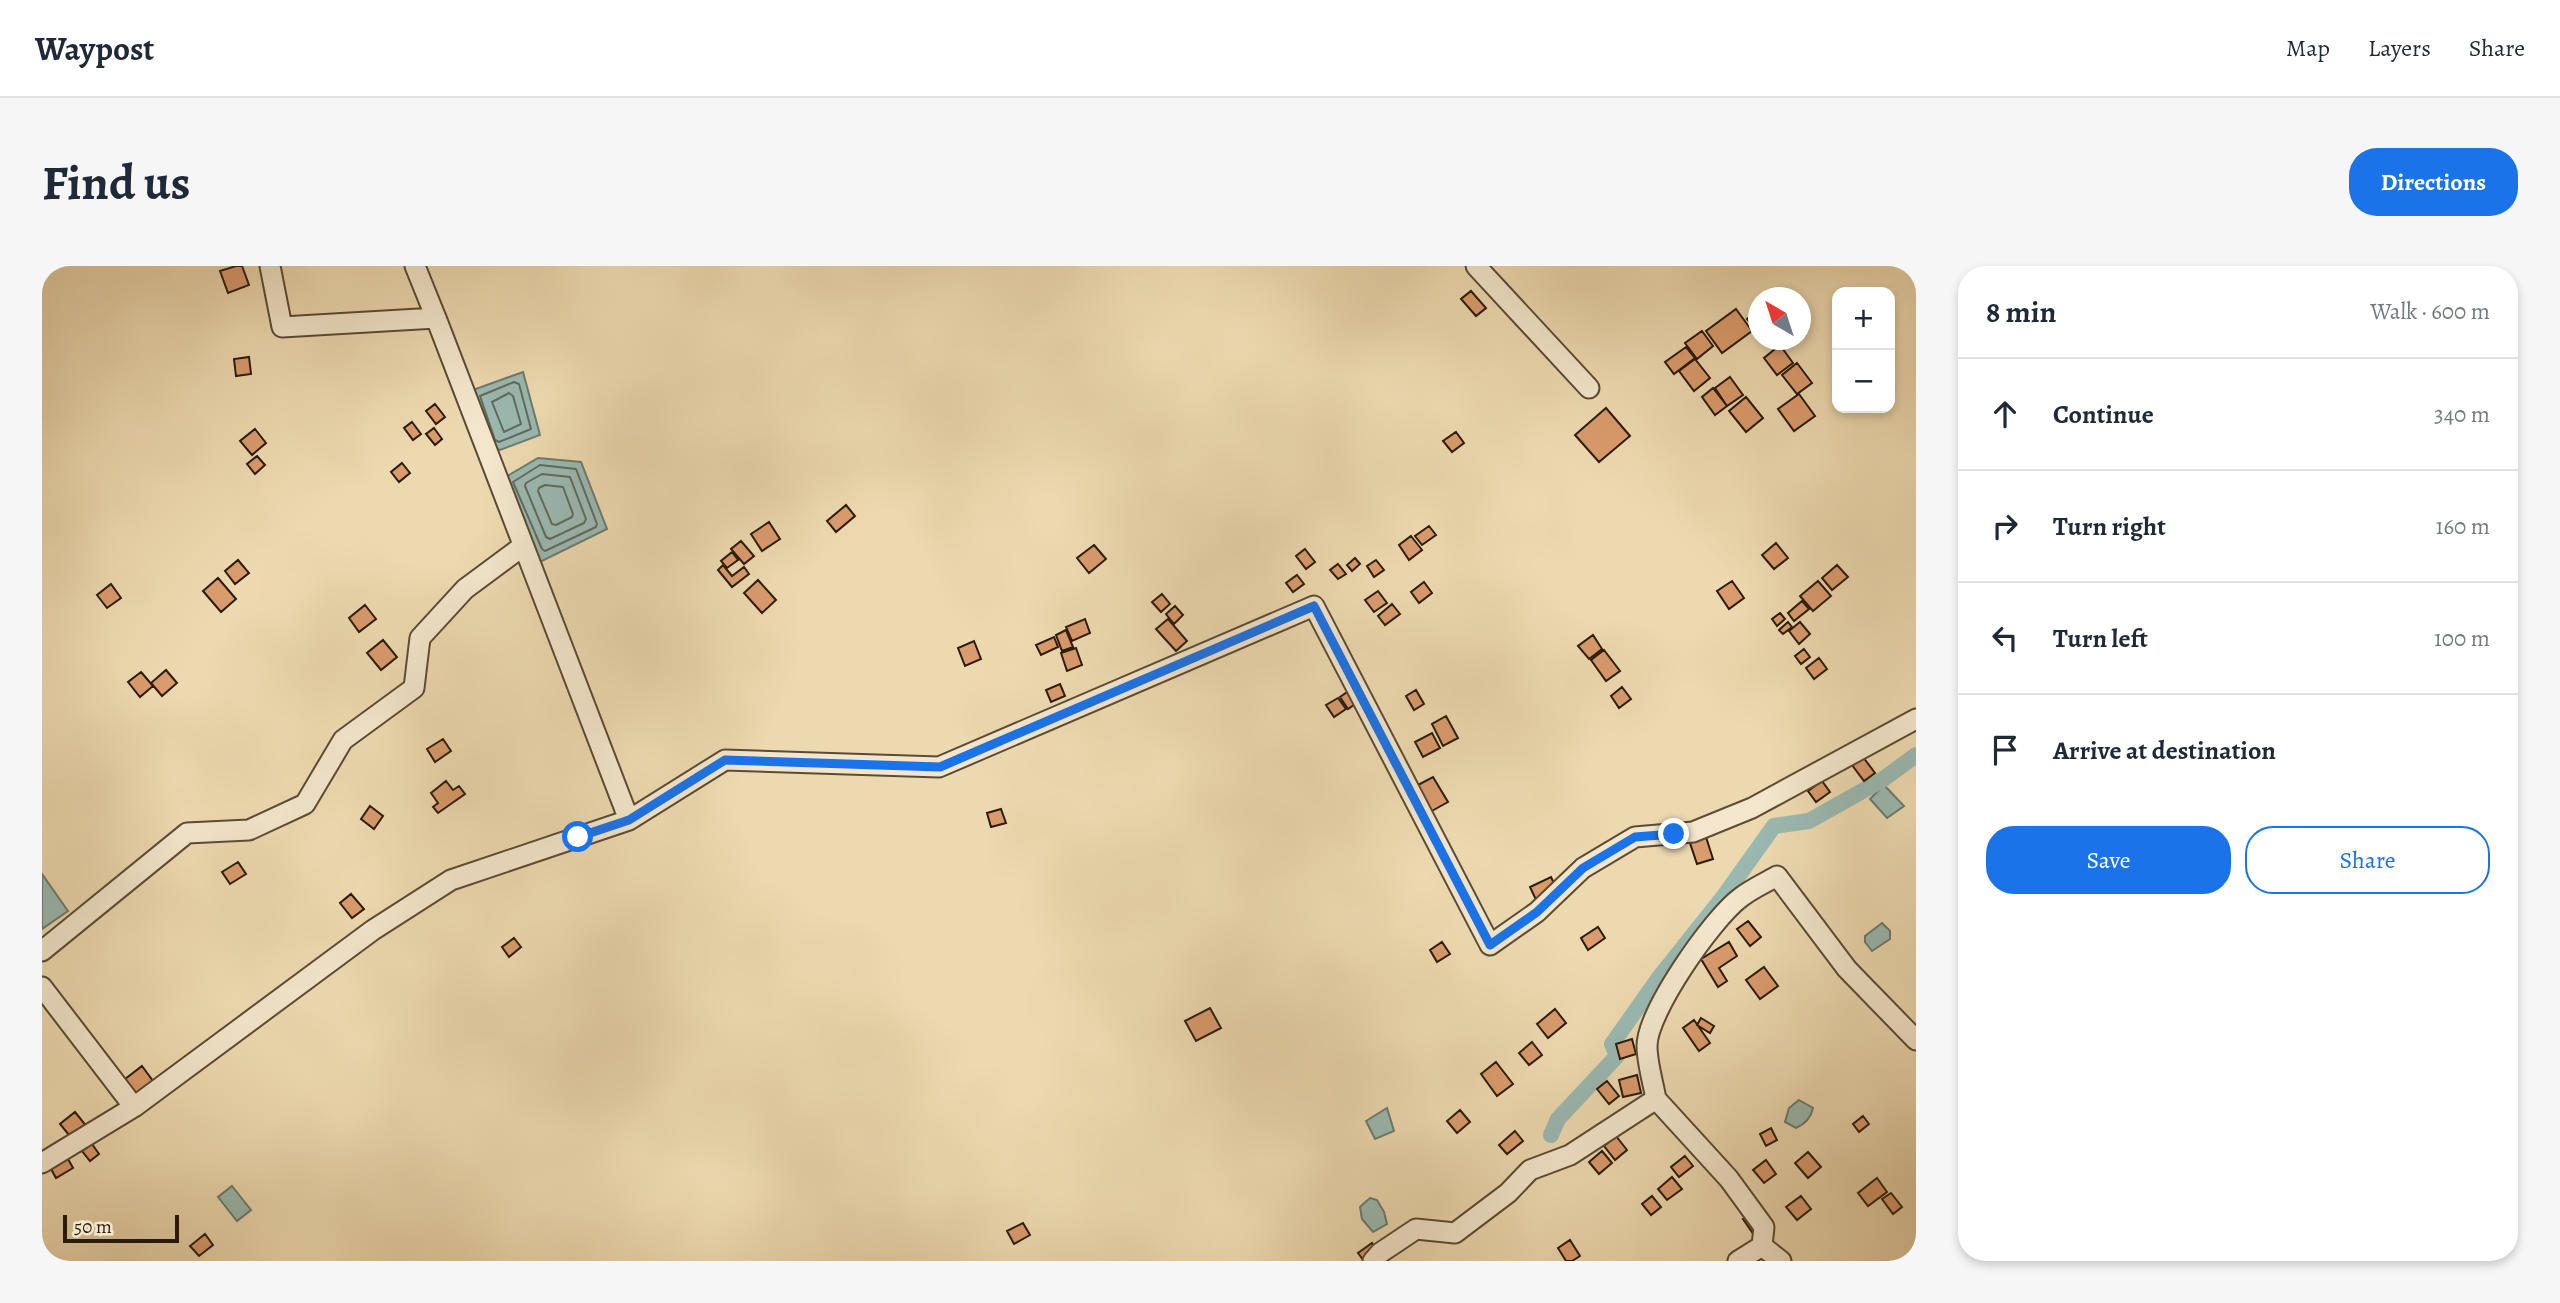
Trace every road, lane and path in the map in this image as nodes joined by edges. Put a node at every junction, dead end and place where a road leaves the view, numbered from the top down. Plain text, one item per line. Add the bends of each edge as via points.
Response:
1 (270, 266) edge
2 (415, 266) edge
3 (1476, 266) edge
4 (436, 318) junction
5 (1588, 388) dead end
6 (523, 546) junction
7 (1916, 719) edge
8 (629, 820) junction
9 (42, 951) edge
10 (42, 987) edge
11 (1916, 1041) edge
12 (1656, 1099) junction
13 (134, 1107) junction
14 (42, 1163) edge
15 (1762, 1246) junction
16 (1373, 1261) edge
17 (1738, 1261) edge
18 (1781, 1261) edge

1 - 4 street via 282,327
2 - 4 street
3 - 5 street
4 - 6 street
6 - 8 street
6 - 9 street via 464,589 420,638 414,688 343,740 305,804 248,830 187,833
7 - 8 street via 1740,813 1693,832 1635,837 1583,868 1537,912 1490,945 1314,606 940,767 725,760
8 - 13 street via 451,880 373,930
10 - 13 street
11 - 12 street via 1847,969 1777,876 1739,898 1685,965 1657,1011 1647,1044
12 - 15 street via 1729,1179 1764,1227
12 - 16 street via 1570,1155 1530,1170 1455,1233 1416,1229
13 - 14 street
15 - 17 street
15 - 18 street

